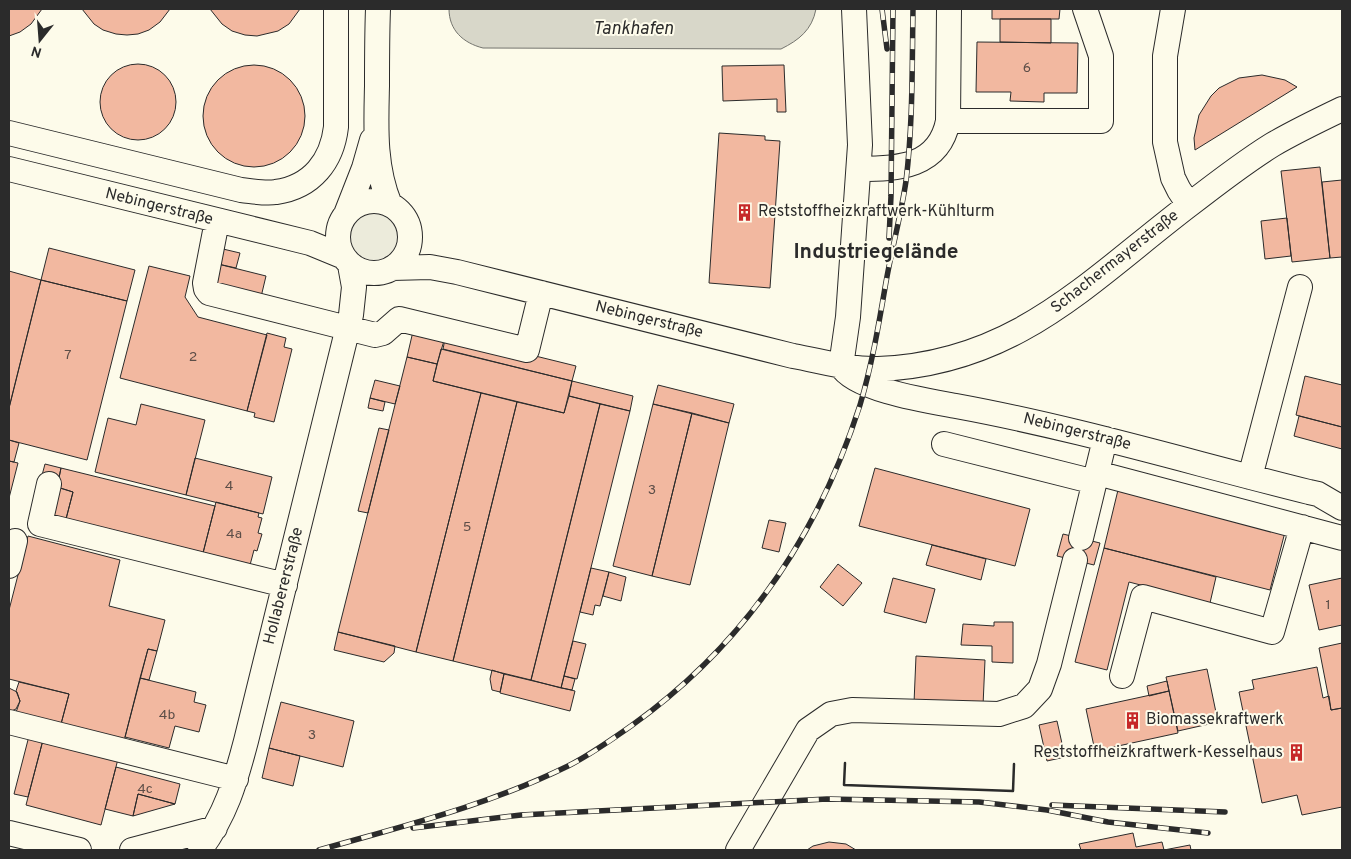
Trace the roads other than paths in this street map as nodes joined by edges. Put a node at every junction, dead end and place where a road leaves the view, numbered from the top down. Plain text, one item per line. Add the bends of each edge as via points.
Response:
1 (336, 9) edge
2 (378, 9) edge
3 (854, 9) edge
4 (949, 9) edge
5 (1085, 9) edge
6 (1173, 9) edge
7 (1342, 109) edge
8 (948, 121) junction
9 (376, 124) junction
10 (9, 133) edge
11 (9, 169) edge
12 (859, 169) junction
13 (390, 205) junction
14 (1189, 205) junction
15 (343, 219) junction
16 (217, 221) junction
17 (410, 234) junction
18 (310, 243) junction
19 (347, 261) junction
20 (385, 271) junction
21 (457, 272) junction
22 (1300, 287) dead end
23 (541, 293) junction
24 (350, 322) junction
25 (841, 366) junction
26 (869, 369) joint
27 (1105, 439) junction
28 (944, 444) dead end
29 (1250, 477) junction
30 (1096, 478) junction
31 (50, 484) dead end
32 (1342, 493) edge
33 (1318, 494) junction
34 (1342, 508) edge
35 (1302, 527) junction
36 (1342, 538) edge
37 (15, 541) dead end
38 (9, 566) edge
39 (285, 585) junction
40 (1122, 676) dead end
41 (9, 722) edge
42 (236, 779) junction
43 (215, 828) junction
44 (9, 832) edge
45 (79, 850) edge
46 (132, 850) edge
47 (200, 850) edge
48 (738, 850) edge

1 - 10 street via 334,144 316,174 296,188 274,192 241,190
2 - 9 street
3 - 12 street
4 - 8 street
5 - 8 street via 1101,56 1101,121
6 - 14 street via 1165,56 1165,142 1173,178
7 - 14 street, Schachermayerstraße via 1271,146
8 - 12 street via 939,144 927,156 892,168
9 - 13 street via 380,169
9 - 15 street via 364,168
11 - 16 street, Nebingerstraße
12 - 25 street via 848,317
13 - 15 street via 367,202 357,205
13 - 17 street via 402,214
14 - 26 street, Schachermayerstraße via 1061,306 1014,335 951,359
15 - 18 street via 324,240
15 - 19 street via 338,241
16 - 18 street, Nebingerstraße
16 - 24 street via 205,283 209,293
17 - 20 street via 402,260
17 - 21 street, Nebingerstraße via 427,251
18 - 19 street, Nebingerstraße
19 - 20 street, Nebingerstraße via 360,271
19 - 24 street, Hollabererstraße via 354,287
20 - 21 street, Nebingerstraße via 430,268
20 - 24 street, Hollabererstraße via 364,286
21 - 23 street, Nebingerstraße
22 - 29 street
23 - 24 street via 527,350 399,319 390,329 375,335
23 - 25 street, Nebingerstraße
24 - 39 street, Hollabererstraße
25 - 26 street, Nebingerstraße
25 - 27 street, Nebingerstraße via 852,377 888,391 1013,416
27 - 29 street, Nebingerstraße
27 - 30 street
28 - 30 street
29 - 33 street, Nebingerstraße
30 - 35 street
30 - 48 street via 1049,664 1040,689 1024,706 999,714 852,710 831,714 808,730
31 - 39 street via 40,524
32 - 33 street, Nebingerstraße
33 - 34 street, Nebingerstraße
35 - 36 street
35 - 40 street via 1272,632 1143,597
37 - 38 street
39 - 42 street, Hollabererstraße
41 - 42 street
42 - 43 street, Hollabererstraße
43 - 46 street
43 - 47 street, Hollabererstraße
44 - 45 street

